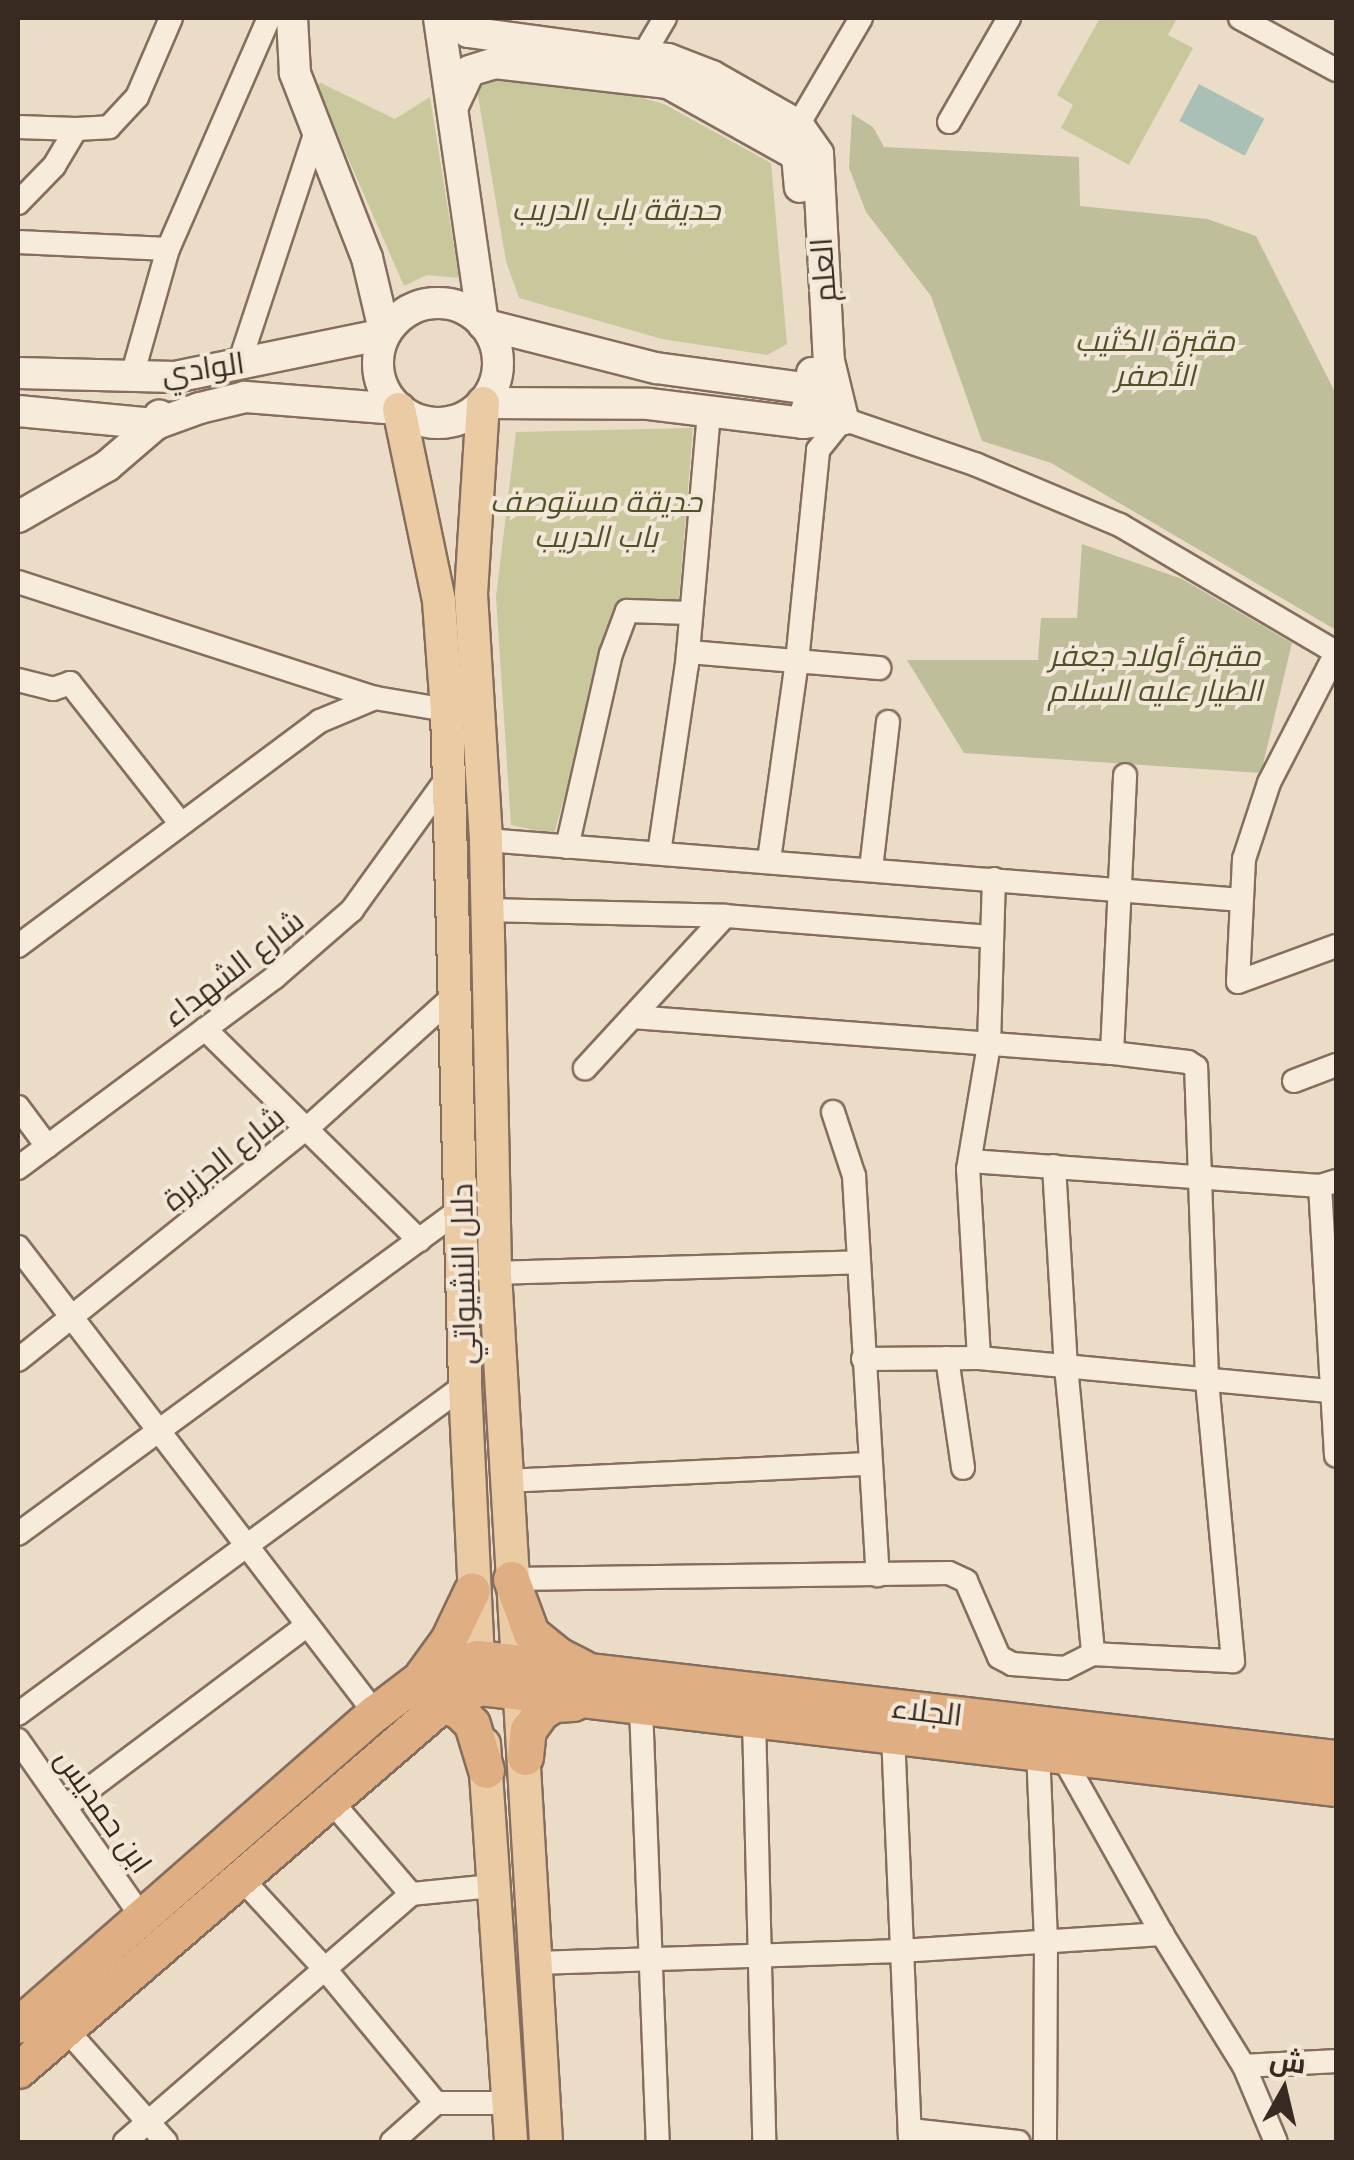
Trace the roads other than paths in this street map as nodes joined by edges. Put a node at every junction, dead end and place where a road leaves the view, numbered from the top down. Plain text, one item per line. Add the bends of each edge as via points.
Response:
1 (172, 18) edge
2 (268, 18) edge
3 (292, 18) edge
4 (439, 18) edge
5 (451, 18) edge
6 (665, 18) edge
7 (861, 18) edge
8 (1009, 18) edge
9 (1240, 18) edge
10 (642, 57) junction
11 (1335, 65) edge
12 (452, 106) junction
13 (949, 122) dead end
14 (18, 127) edge
15 (317, 128) junction
16 (76, 129) junction
17 (789, 139) junction
18 (18, 203) edge
19 (18, 242) edge
20 (168, 249) junction
21 (483, 324) junction
22 (385, 334) junction
23 (239, 364) junction
24 (18, 373) edge
25 (132, 376) junction
26 (175, 376) junction
27 (812, 388) junction
28 (483, 404) junction
29 (399, 409) junction
30 (18, 411) edge
31 (709, 412) junction
32 (843, 418) junction
33 (802, 423) junction
34 (156, 424) junction
35 (18, 517) edge
36 (18, 582) edge
37 (690, 613) junction
38 (688, 652) junction
39 (1336, 652) edge
40 (797, 662) junction
41 (880, 668) dead end
42 (18, 680) edge
43 (375, 698) junction
44 (448, 710) junction
45 (888, 722) dead end
46 (1124, 775) dead end
47 (448, 777) junction
48 (182, 824) junction
49 (486, 840) junction
50 (566, 846) junction
51 (660, 852) junction
52 (770, 860) junction
53 (870, 868) junction
54 (994, 879) junction
55 (1120, 890) junction
56 (1242, 900) junction
57 (488, 910) junction
58 (724, 916) junction
59 (989, 937) junction
60 (18, 946) edge
61 (1336, 946) edge
62 (458, 992) junction
63 (632, 1017) junction
64 (205, 1029) junction
65 (989, 1044) junction
66 (1112, 1054) junction
67 (1336, 1065) edge
68 (585, 1068) dead end
69 (1294, 1082) dead end
70 (18, 1107) edge
71 (833, 1112) dead end
72 (305, 1130) junction
73 (47, 1146) junction
74 (970, 1160) junction
75 (1054, 1166) junction
76 (18, 1168) edge
77 (1198, 1176) junction
78 (1328, 1184) edge
79 (461, 1209) junction
80 (418, 1240) junction
81 (18, 1247) edge
82 (858, 1262) junction
83 (496, 1273) junction
84 (73, 1319) junction
85 (947, 1358) junction
86 (979, 1358) junction
87 (863, 1359) junction
88 (18, 1360) edge
89 (1066, 1366) junction
90 (1207, 1379) junction
91 (464, 1385) junction
92 (1334, 1391) edge
93 (157, 1429) junction
94 (1336, 1456) edge
95 (868, 1464) junction
96 (963, 1468) dead end
97 (505, 1481) junction
98 (18, 1534) edge
99 (248, 1548) junction
100 (878, 1575) junction
101 (511, 1579) junction
102 (472, 1590) junction
103 (307, 1625) junction
104 (1093, 1654) junction
105 (478, 1672) junction
106 (520, 1679) junction
107 (595, 1687) junction
108 (431, 1691) junction
109 (641, 1707) junction
110 (375, 1713) junction
111 (18, 1714) edge
112 (754, 1719) junction
113 (892, 1734) junction
114 (18, 1740) edge
115 (1049, 1751) junction
116 (525, 1757) junction
117 (1336, 1758) edge
118 (486, 1770) junction
119 (1336, 1788) edge
120 (331, 1801) junction
121 (65, 1807) junction
122 (241, 1878) junction
123 (492, 1886) junction
124 (411, 1894) junction
125 (142, 1917) junction
126 (1162, 1934) junction
127 (1046, 1942) junction
128 (900, 1951) junction
129 (762, 1956) junction
130 (650, 1960) junction
131 (536, 1964) junction
132 (325, 1969) junction
133 (18, 2025) edge
134 (65, 2028) junction
135 (1336, 2062) edge
136 (1244, 2066) junction
137 (18, 2070) edge
138 (508, 2103) junction
139 (436, 2104) junction
140 (148, 2122) junction
141 (910, 2136) edge
142 (125, 2142) edge
143 (166, 2142) edge
144 (392, 2142) edge
145 (511, 2142) edge
146 (546, 2142) edge
147 (658, 2142) edge
148 (764, 2142) edge
149 (1018, 2142) edge
150 (1045, 2142) edge
151 (1276, 2142) edge

1 - 16 street via 138,97 109,127
2 - 20 street
3 - 15 main road via 295,72
4 - 12 main road
5 - 10 main road via 468,32
6 - 10 street
7 - 17 street
8 - 13 street
9 - 11 street
10 - 17 main road via 712,76
12 - 17 main road via 469,70 495,63 668,83
12 - 21 main road
14 - 16 street
15 - 22 main road via 368,258
15 - 23 street
16 - 18 street via 54,166
17 - 27 main road, العلم
17 - 32 main road, العلم via 818,154 829,362
19 - 20 street
20 - 25 street
21 - 22 main road via 451,304 432,304 397,319
21 - 27 main road via 656,368
21 - 28 main road via 498,355 498,372
22 - 23 main road, الوادي
22 - 29 main road via 378,374
23 - 26 main road, الوادي
24 - 25 main road, الوادي
25 - 26 main road, الوادي
26 - 34 main road
27 - 32 main road
27 - 33 main road, العلم
28 - 29 main road via 452,422 415,419
28 - 31 main road via 649,404
28 - 49 main road via 471,594
29 - 34 main road via 245,397
29 - 44 main road, دلال النشيواتي via 439,601
30 - 34 main road, الوادي
31 - 33 main road
31 - 37 street
32 - 33 main road
32 - 39 street via 1120,525
32 - 40 street via 818,450
34 - 35 main road via 107,466
36 - 43 street
37 - 38 street
37 - 50 street via 628,611 611,654
38 - 40 street
38 - 51 street
39 - 56 street via 1268,783 1244,859
40 - 41 street
40 - 52 street
42 - 48 street via 54,688 70,683
43 - 44 street
43 - 48 street via 320,721
44 - 47 main road, دلال النشيواتي
45 - 53 street
46 - 55 street
47 - 62 main road, دلال النشيواتي
47 - 64 street, شارع الشهداء via 352,910
48 - 60 street
49 - 50 street
49 - 57 main road
50 - 51 street
51 - 52 street
52 - 53 street
53 - 54 street
54 - 55 street
54 - 59 street
55 - 56 street
55 - 66 street
56 - 61 street via 1238,982
57 - 58 street
57 - 83 main road
58 - 59 street
58 - 63 street
59 - 65 street
62 - 72 street, شارع الجزيرة
62 - 79 main road, دلال النشيواتي
63 - 65 street
63 - 68 street
64 - 72 street
64 - 73 street, شارع الشهداء
65 - 66 street
65 - 74 street
66 - 77 street via 1196,1067
67 - 69 street
70 - 73 street
71 - 82 street via 854,1176
72 - 80 street
72 - 84 street, شارع الجزيرة
73 - 76 street, شارع الشهداء
74 - 75 street
74 - 86 street
75 - 77 street
75 - 89 street
77 - 78 street
77 - 90 street
78 - 92 street
79 - 80 street
79 - 91 main road, دلال النشيواتي
80 - 93 street
81 - 84 street
82 - 83 street
82 - 87 street
83 - 97 main road
84 - 88 street, شارع الجزيرة
84 - 93 street
85 - 86 street
85 - 87 street
85 - 96 street
86 - 89 street
87 - 95 street
89 - 90 street
89 - 104 street
90 - 92 street
90 - 104 street via 1233,1661
91 - 99 street
91 - 102 main road, دلال النشيواتي
92 - 94 street
93 - 98 street
93 - 99 street
95 - 97 street
95 - 100 street
97 - 101 main road
99 - 103 street
99 - 111 street
100 - 101 street
100 - 104 street via 960,1574 998,1657 1012,1664 1065,1668
101 - 106 main road
101 - 107 highway via 531,1632
102 - 105 main road, دلال النشيواتي
102 - 108 highway
103 - 110 street
103 - 121 street
105 - 106 highway, الجلاء
105 - 108 highway
105 - 118 main road, دلال النشيواتي
106 - 107 highway, الجلاء
106 - 116 main road
107 - 109 highway, الجلاء
107 - 116 highway via 540,1712 528,1730
107 - 117 highway, الجلاء
108 - 110 highway
108 - 118 highway via 472,1724
108 - 120 highway
109 - 112 highway, الجلاء
109 - 130 street
110 - 125 highway
112 - 113 highway, الجلاء
112 - 129 street
113 - 115 highway, الجلاء
113 - 128 street
114 - 121 street, ابن حمديس
115 - 119 highway, الجلاء
115 - 126 street
115 - 127 street
116 - 131 main road
118 - 123 main road, دلال النشيواتي
120 - 122 highway
120 - 124 street
121 - 125 street, ابن حمديس
122 - 132 street
122 - 134 highway
123 - 124 street
123 - 138 main road, دلال النشيواتي
124 - 132 street
125 - 133 highway
126 - 127 street
126 - 136 street
127 - 128 street
127 - 150 street
128 - 129 street
128 - 141 street
129 - 130 street
129 - 148 street
130 - 131 street
130 - 147 street
131 - 146 main road
132 - 139 street
132 - 140 street
134 - 137 highway
134 - 140 street
135 - 136 street
136 - 151 street
138 - 139 street
138 - 145 main road, دلال النشيواتي
139 - 144 street
140 - 142 street
140 - 143 street
141 - 149 street

